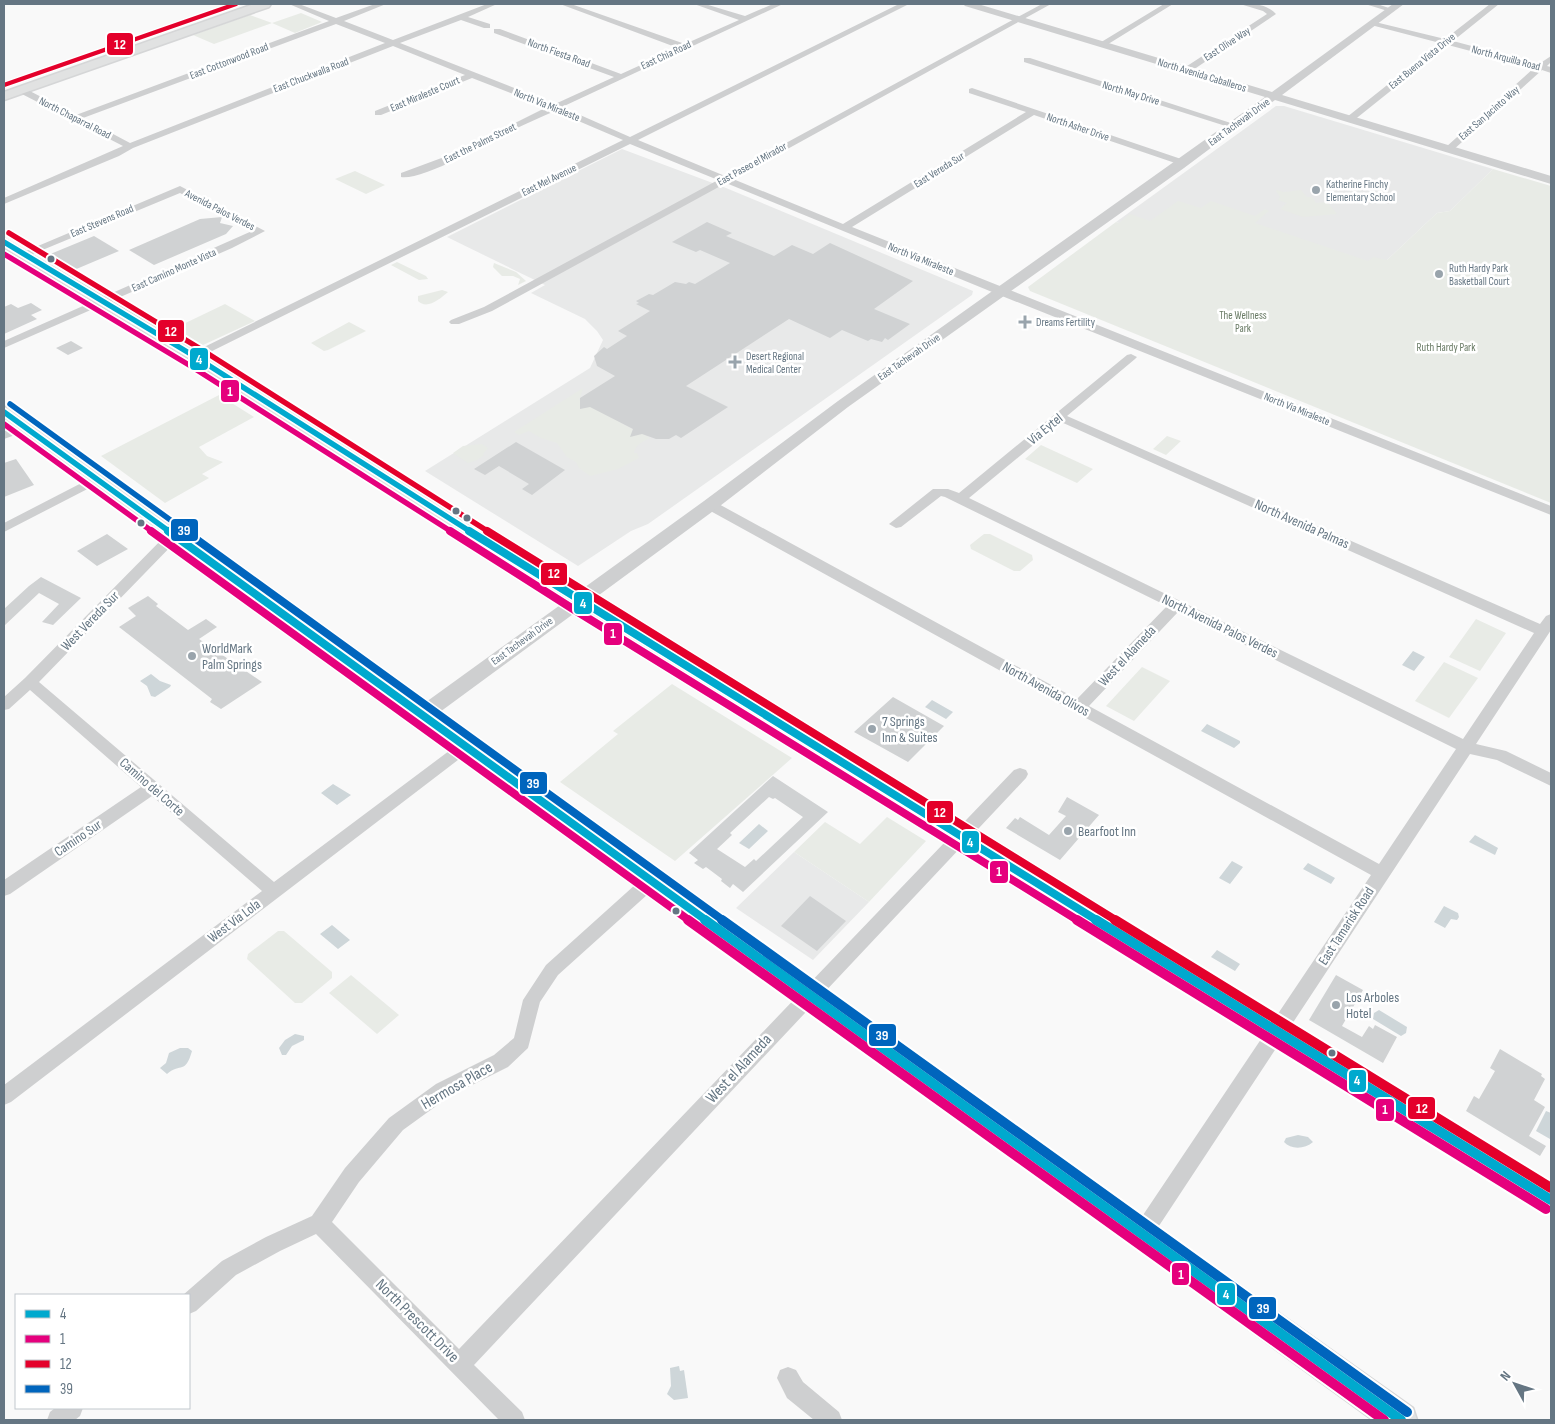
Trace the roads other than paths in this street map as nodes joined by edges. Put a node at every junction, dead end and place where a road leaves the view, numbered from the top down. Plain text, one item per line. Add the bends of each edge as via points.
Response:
1 (265, 4) edge
2 (293, 4) edge
3 (382, 4) edge
4 (493, 4) edge
5 (564, 4) edge
6 (698, 4) edge
7 (779, 4) edge
8 (904, 4) edge
9 (968, 4) edge
10 (1047, 4) edge
11 (1169, 4) edge
12 (1244, 4) edge
13 (1368, 4) edge
14 (1495, 4) edge
15 (1395, 7) edge
16 (461, 16) junction
17 (745, 19) junction
18 (1019, 19) junction
19 (335, 21) junction
20 (1374, 23) junction
21 (487, 26) dead end
22 (497, 31) dead end
23 (1445, 42) junction
24 (391, 44) junction
25 (1102, 44) junction
26 (684, 47) junction
27 (1551, 58) edge
28 (1027, 60) dead end
29 (1541, 68) junction
30 (1187, 70) junction
31 (1551, 70) edge
32 (472, 75) junction
33 (620, 76) junction
34 (21, 90) junction
35 (972, 91) dead end
36 (4, 96) edge
37 (1274, 97) junction
38 (554, 107) junction
39 (1032, 112) junction
40 (378, 114) dead end
41 (76, 118) junction
42 (1350, 119) junction
43 (1235, 126) junction
44 (630, 140) junction
45 (130, 146) junction
46 (1449, 149) junction
47 (1184, 163) junction
48 (404, 175) dead end
49 (726, 179) junction
50 (1551, 180) edge
51 (180, 190) joint
52 (4, 201) edge
53 (845, 227) junction
54 (260, 231) joint
55 (4, 242) edge
56 (24, 254) junction
57 (1001, 292) junction
58 (100, 301) junction
59 (455, 322) dead end
60 (4, 345) edge
61 (194, 356) junction
62 (1131, 357) dead end
63 (4, 412) edge
64 (1060, 417) junction
65 (25, 427) junction
66 (4, 435) edge
67 (97, 479) junction
68 (960, 499) junction
69 (710, 505) junction
70 (1551, 510) edge
71 (896, 524) dead end
72 (4, 528) edge
73 (174, 535) junction
74 (578, 600) junction
75 (1176, 605) junction
76 (1547, 625) edge
77 (30, 682) junction
78 (4, 705) edge
79 (1079, 707) junction
80 (422, 715) junction
81 (466, 746) junction
82 (1466, 747) junction
83 (1020, 774) dead end
84 (1551, 780) edge
85 (153, 788) junction
86 (961, 836) junction
87 (1382, 872) junction
88 (652, 880) junction
89 (4, 889) edge
90 (273, 891) junction
91 (809, 995) junction
92 (1278, 1030) junction
93 (4, 1096) edge
94 (1551, 1200) edge
95 (319, 1223) junction
96 (1142, 1234) junction
97 (190, 1303) edge
98 (460, 1364) junction
99 (788, 1378) dead end
100 (71, 1409) edge
101 (58, 1420) edge
102 (514, 1420) edge
103 (831, 1420) edge
104 (1401, 1420) edge

1 - 34 main road
2 - 19 street, North Via Miraleste
3 - 19 street, East Cottonwood Road
4 - 16 street, East Chuckwalla Road
5 - 26 street
6 - 17 street
7 - 17 street, East Chia Road
8 - 44 street, East Mel Avenue
9 - 18 street, North Avenida Caballeros
10 - 18 street, East Paseo el Mirador
11 - 25 street
12 - 30 street, East Olive Way via 1272,14
13 - 15 street
14 - 23 street, East Buena Vista Drive
15 - 20 street, East Tachevah Drive
16 - 21 street
16 - 24 street, East Chuckwalla Road
17 - 26 street, East Chia Road
18 - 25 street, North Avenida Caballeros
18 - 49 street, East Paseo el Mirador
19 - 24 street, North Via Miraleste
19 - 41 street, East Cottonwood Road
20 - 23 street, North Arquilla Road
20 - 37 street, East Tachevah Drive
22 - 33 street, North Fiesta Road
23 - 29 street, North Arquilla Road
23 - 42 street, East Buena Vista Drive
24 - 32 street, North Via Miraleste
24 - 45 street, East Chuckwalla Road
25 - 30 street, North Avenida Caballeros
26 - 33 street, East Chia Road
27 - 29 street, East San Jacinto Way
28 - 43 street, North May Drive
29 - 31 street, North Arquilla Road
29 - 46 street, East San Jacinto Way
30 - 37 street, North Avenida Caballeros
32 - 38 street, North Via Miraleste
32 - 40 street, East Miraleste Court
33 - 38 street, East Chia Road
34 - 36 main road
34 - 41 street, North Chaparral Road
35 - 39 street, North Asher Drive
37 - 42 street, North Avenida Caballeros
37 - 43 street, East Tachevah Drive
38 - 44 street, North Via Miraleste
38 - 48 street, East the Palms Street via 427,168
39 - 47 street, North Asher Drive
39 - 53 street, East Vereda Sur
41 - 45 street, North Chaparral Road
42 - 46 street, North Avenida Caballeros
43 - 47 street, East Tachevah Drive
44 - 49 street, North Via Miraleste
44 - 61 street, East Mel Avenue
45 - 52 street, East Chuckwalla Road
46 - 50 street, North Avenida Caballeros
47 - 57 street, East Tachevah Drive
49 - 53 street, North Via Miraleste
49 - 59 street, East Paseo el Mirador via 488,309
51 - 54 street, Avenida Palos Verdes
51 - 56 street, East Stevens Road
53 - 57 street, North Via Miraleste
54 - 58 street, East Camino Monte Vista
55 - 56 main road
56 - 58 main road
57 - 69 street, East Tachevah Drive via 843,404
57 - 70 street, North Via Miraleste
58 - 60 street, East Camino Monte Vista
58 - 61 main road
61 - 74 main road
62 - 64 street, Via Eytel
63 - 65 main road
64 - 68 street, Via Eytel
64 - 76 street, North Avenida Palmas
65 - 66 street
65 - 67 main road
67 - 72 street
67 - 73 main road
68 - 71 street, North Avenida Palos Verdes via 938,492
68 - 75 street, North Avenida Palos Verdes
69 - 74 street, East Tachevah Drive
69 - 79 street, North Avenida Olivos
73 - 77 street, West Vereda Sur
73 - 80 main road
74 - 80 street, East Tachevah Drive
74 - 86 main road
75 - 79 street, West el Alameda
75 - 82 street, North Avenida Palos Verdes
76 - 82 street, East Tamarisk Road
77 - 78 street, West Vereda Sur
77 - 85 street, Camino del Corte
79 - 87 street, North Avenida Olivos
80 - 81 main road
81 - 88 main road
81 - 90 street, West Via Lola
82 - 84 street, North Avenida Palos Verdes via 1501,755
82 - 87 street, East Tamarisk Road
83 - 86 street, West el Alameda
85 - 89 street, Camino Sur
85 - 90 street, Camino del Corte
86 - 91 street, West el Alameda
86 - 92 main road
87 - 92 street, East Tamarisk Road
88 - 91 main road
88 - 95 street, Hermosa Place via 552,970 532,1000 522,1042 501,1061 443,1090 396,1124 352,1175
90 - 93 street, West Via Lola
91 - 96 main road
91 - 98 street, West el Alameda
92 - 94 main road
92 - 96 street, East Tamarisk Road
95 - 97 street via 229,1268
95 - 98 street, North Prescott Drive
96 - 104 main road
98 - 102 street, North Prescott Drive
99 - 103 street via 795,1390
100 - 101 street

